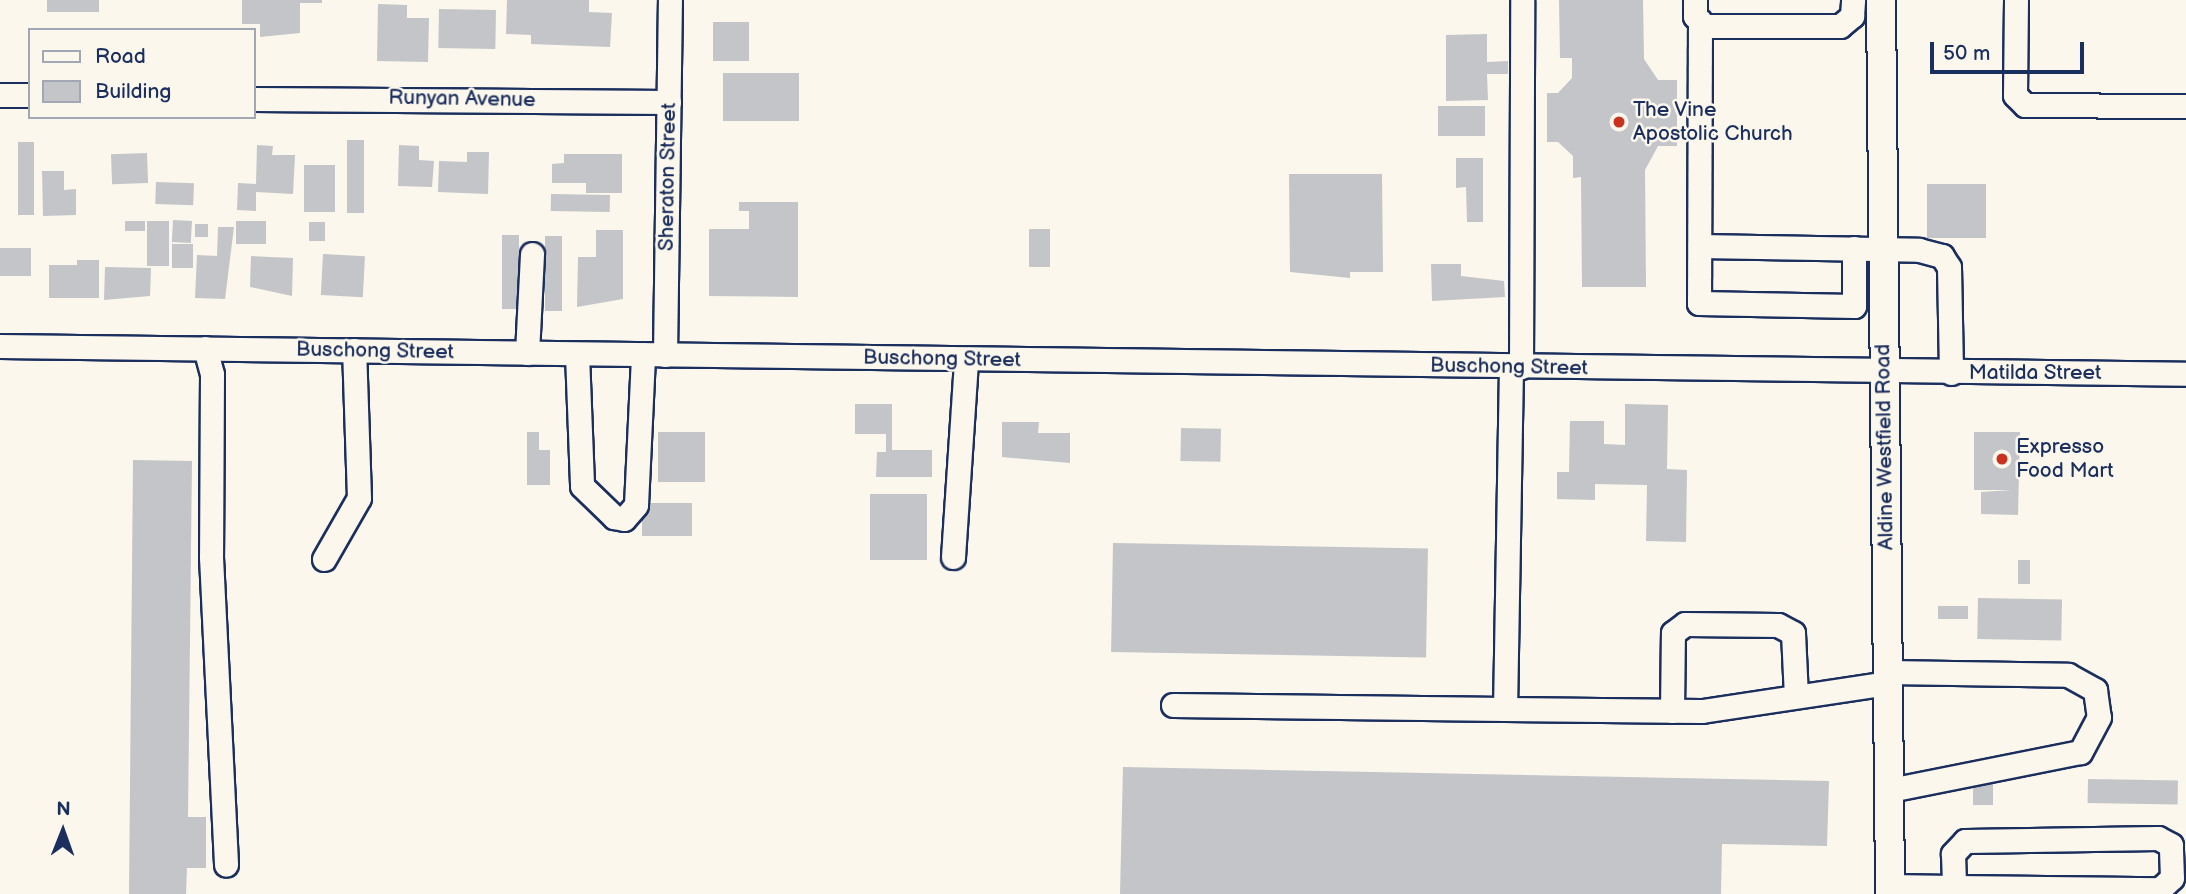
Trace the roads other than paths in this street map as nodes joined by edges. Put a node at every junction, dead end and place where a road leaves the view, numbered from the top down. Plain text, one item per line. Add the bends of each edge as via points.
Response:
1 (670, 0) edge
2 (1522, 0) edge
3 (1853, 0) edge
4 (1881, 0) edge
5 (2016, 0) edge
6 (1698, 10) edge
7 (0, 95) edge
8 (28, 95) edge
9 (256, 99) edge
10 (669, 102) junction
11 (2186, 106) edge
12 (1700, 246) junction
13 (1854, 248) junction
14 (1883, 249) junction
15 (533, 254) dead end
16 (0, 346) edge
17 (205, 348) junction
18 (354, 350) junction
19 (527, 353) junction
20 (576, 354) junction
21 (654, 355) junction
22 (966, 359) junction
23 (1516, 367) junction
24 (1884, 373) junction
25 (1951, 373) junction
26 (2186, 374) edge
27 (953, 557) dead end
28 (324, 559) dead end
29 (1887, 678) junction
30 (1796, 696) junction
31 (1173, 705) dead end
32 (1505, 709) junction
33 (1672, 711) junction
34 (1889, 790) junction
35 (226, 865) dead end
36 (1954, 887) junction
37 (1890, 890) edge

1 - 10 street, Sheraton Street
2 - 23 street
3 - 6 street via 1852,16 1840,26
4 - 14 main road, Aldine Westfield Road
5 - 11 street via 2015,95 2025,105
6 - 12 street
7 - 8 street
9 - 10 street, Runyan Avenue
10 - 21 street, Sheraton Street
12 - 13 street
12 - 13 street via 1699,303 1854,306
13 - 14 street
14 - 24 main road, Aldine Westfield Road
14 - 25 street via 1932,251 1949,267
15 - 19 street
16 - 17 street, Buschong Street
17 - 18 street, Buschong Street
17 - 35 street via 212,374 211,557
18 - 19 street, Buschong Street
18 - 28 street via 359,498
19 - 20 street, Buschong Street
20 - 21 street, Buschong Street
20 - 21 street, Sheraton Street via 582,486 614,517 624,519 636,505
21 - 22 street, Buschong Street
22 - 23 street, Buschong Street
22 - 27 street
23 - 24 street, Buschong Street
23 - 32 street
24 - 25 street, Matilda Street
24 - 29 main road, Aldine Westfield Road
25 - 26 street, Matilda Street
29 - 30 street
29 - 34 main road, Aldine Westfield Road
29 - 34 street via 2068,676 2095,690 2099,717 2080,752
30 - 33 street
30 - 33 street via 1793,633 1778,625 1685,624 1672,633
31 - 32 street
32 - 33 street
34 - 37 main road, Aldine Westfield Road
36 - 36 street via 2160,889 2172,878 2171,845 2158,838 1965,841 1952,854
36 - 37 street

